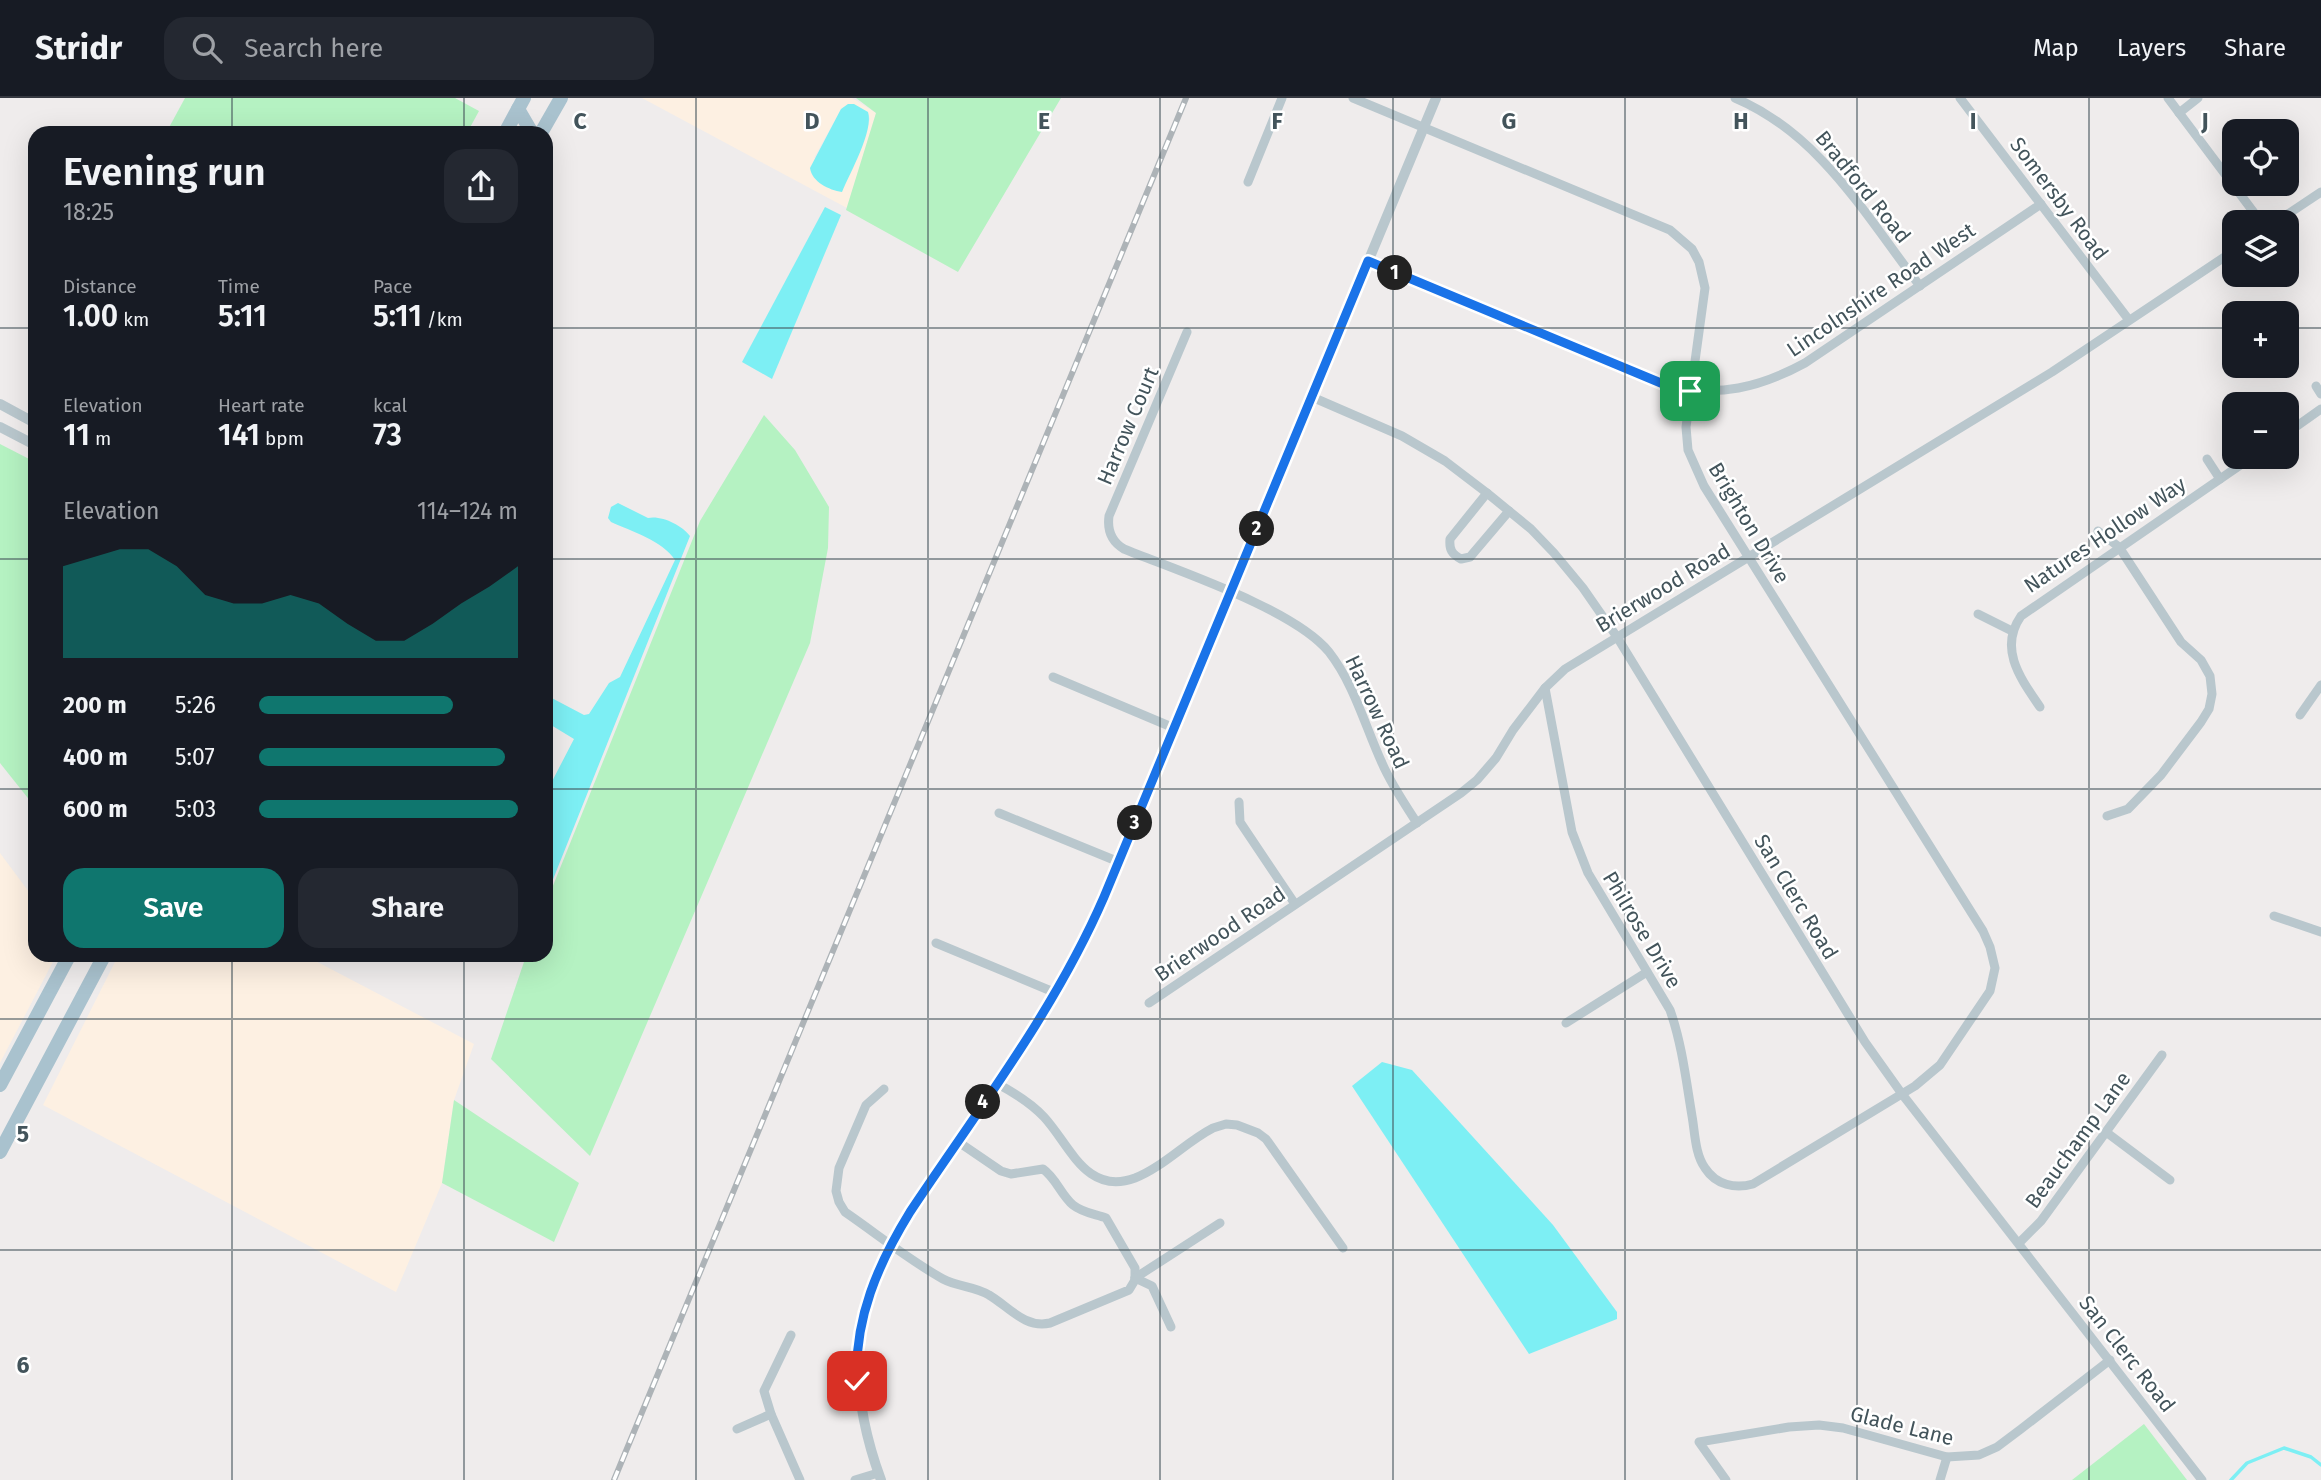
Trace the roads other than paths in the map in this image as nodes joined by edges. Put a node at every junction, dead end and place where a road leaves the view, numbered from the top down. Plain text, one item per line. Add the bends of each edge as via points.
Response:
1 (561, 98) edge
2 (1282, 98) edge
3 (1353, 98) edge
4 (1436, 98) edge
5 (1735, 98) edge
6 (1960, 98) edge
7 (2168, 98) edge
8 (2198, 98) edge
9 (521, 103) edge
10 (2179, 113) junction
11 (509, 126) edge
12 (529, 126) edge
13 (545, 126) edge
14 (1424, 127) junction
15 (1248, 182) dead end
16 (2321, 192) edge
17 (2041, 204) junction
18 (2252, 210) edge
19 (2294, 210) edge
20 (2222, 259) edge
21 (1368, 261) junction
22 (1920, 286) junction
23 (2129, 320) junction
24 (1187, 332) dead end
25 (1690, 391) junction
26 (1312, 397) junction
27 (0, 404) edge
28 (2321, 409) edge
29 (28, 419) edge
30 (2299, 425) edge
31 (0, 427) edge
32 (28, 441) edge
33 (2207, 459) dead end
34 (2235, 469) edge
35 (2220, 479) junction
36 (1487, 493) junction
37 (1509, 511) junction
38 (2098, 531) dead end
39 (1110, 534) joint
40 (2119, 547) junction
41 (1747, 557) junction
42 (1231, 593) junction
43 (1978, 614) dead end
44 (2012, 631) junction
45 (1616, 637) junction
46 (1054, 677) dead end
47 (2321, 685) edge
48 (1545, 688) junction
49 (2040, 707) dead end
50 (2300, 715) dead end
51 (1174, 728) junction
52 (1239, 802) dead end
53 (999, 813) dead end
54 (2107, 816) dead end
55 (1417, 823) junction
56 (1119, 862) junction
57 (1295, 904) junction
58 (2274, 916) dead end
59 (2321, 932) edge
60 (936, 943) dead end
61 (66, 962) edge
62 (101, 962) edge
63 (1647, 972) junction
64 (1056, 993) junction
65 (1149, 1003) dead end
66 (1566, 1023) dead end
67 (2162, 1055) dead end
68 (996, 1083) junction
69 (0, 1085) edge
70 (884, 1089) dead end
71 (1902, 1094) junction
72 (2106, 1132) junction
73 (5, 1133) edge
74 (957, 1141) junction
75 (0, 1153) edge
76 (2170, 1180) dead end
77 (1720, 1182) joint
78 (1220, 1223) dead end
79 (2019, 1243) junction
80 (890, 1244) junction
81 (1343, 1248) dead end
82 (1135, 1278) junction
83 (1171, 1327) dead end
84 (791, 1335) dead end
85 (2110, 1360) junction
86 (771, 1414) junction
87 (737, 1429) dead end
88 (1947, 1457) junction
89 (879, 1476) edge
90 (800, 1480) edge
91 (855, 1480) edge
92 (1727, 1480) edge
93 (1940, 1480) edge
94 (2202, 1480) edge

1 - 13 main road
2 - 15 street
3 - 14 street, Brighton Drive
4 - 14 street
5 - 22 street, Bradford Road via 1782,122 1821,157
6 - 17 street, Somersby Road
7 - 10 street
8 - 10 street
9 - 11 main road
9 - 12 main road
10 - 18 street
14 - 21 street
14 - 25 street, Brighton Drive via 1682,238 1699,262 1705,288
16 - 19 street
17 - 22 street, Lincolnshire Road West
17 - 23 street, Somersby Road
20 - 23 street, Brierwood Road
21 - 25 street, Lincolnshire Road West via 1668,386
21 - 26 street
22 - 25 street, Lincolnshire Road West via 1787,373 1755,385
23 - 41 street, Brierwood Road via 2052,372
24 - 39 street, Harrow Court via 1109,516
25 - 41 street, Brighton Drive via 1688,450
26 - 36 street, San Clerc Road via 1402,436
26 - 42 street
27 - 29 street
28 - 30 street
31 - 32 street
33 - 35 street
34 - 35 street, Natures Hollow Way
35 - 40 street, Natures Hollow Way
36 - 37 street, San Clerc Road
36 - 37 street via 1450,539 1453,555 1470,557
37 - 45 street, San Clerc Road via 1554,553
38 - 40 street
39 - 42 street, Harrow Road via 1124,550
40 - 44 street, Natures Hollow Way via 2028,609
40 - 54 street via 2181,642 2201,660 2210,676 2212,694 2202,722 2161,775 2128,809
41 - 45 street, Brierwood Road
41 - 71 street, Brighton Drive via 1990,947 1995,968 1982,1006 1940,1065
42 - 51 street
42 - 55 street, Harrow Road via 1288,620 1331,654 1392,785
43 - 44 street
44 - 49 street via 2013,663
45 - 48 street, Brierwood Road via 1565,668
45 - 71 street, San Clerc Road via 1865,1042
46 - 51 street
47 - 50 street
48 - 55 street, Brierwood Road via 1477,780
48 - 63 street, Philrose Drive via 1578,852
51 - 56 street
52 - 57 street via 1240,822
53 - 56 street
55 - 57 street, Brierwood Road
56 - 64 street
57 - 65 street, Brierwood Road
58 - 59 street
60 - 64 street
61 - 69 main road
62 - 73 main road
63 - 66 street
63 - 77 street, Philrose Drive via 1678,1033 1699,1157
64 - 68 street
67 - 72 street, Beauchamp Lane
68 - 74 street
68 - 81 street via 1033,1106 1079,1164 1103,1180 1144,1174 1213,1128 1226,1124 1246,1127 1266,1139
70 - 80 street via 866,1105 839,1168 836,1191 845,1212
71 - 77 street, Brighton Drive via 1753,1184 1742,1187
71 - 79 street, San Clerc Road
72 - 76 street
72 - 79 street, Beauchamp Lane via 2041,1221
73 - 75 main road
74 - 80 street
74 - 82 street via 1001,1171 1043,1169 1049,1173 1071,1204 1106,1218 1135,1268
78 - 82 street
79 - 85 street, San Clerc Road
80 - 82 street via 944,1279 984,1292 1029,1323 1042,1325 1129,1290
80 - 89 street via 866,1304 857,1370 863,1425
82 - 83 street via 1152,1286
84 - 86 street via 764,1391
85 - 88 street, Glade Lane via 1997,1447 1979,1455
85 - 94 street, San Clerc Road
86 - 87 street
86 - 90 street
88 - 92 street, Glade Lane via 1819,1425 1699,1442
88 - 93 street
89 - 91 street

